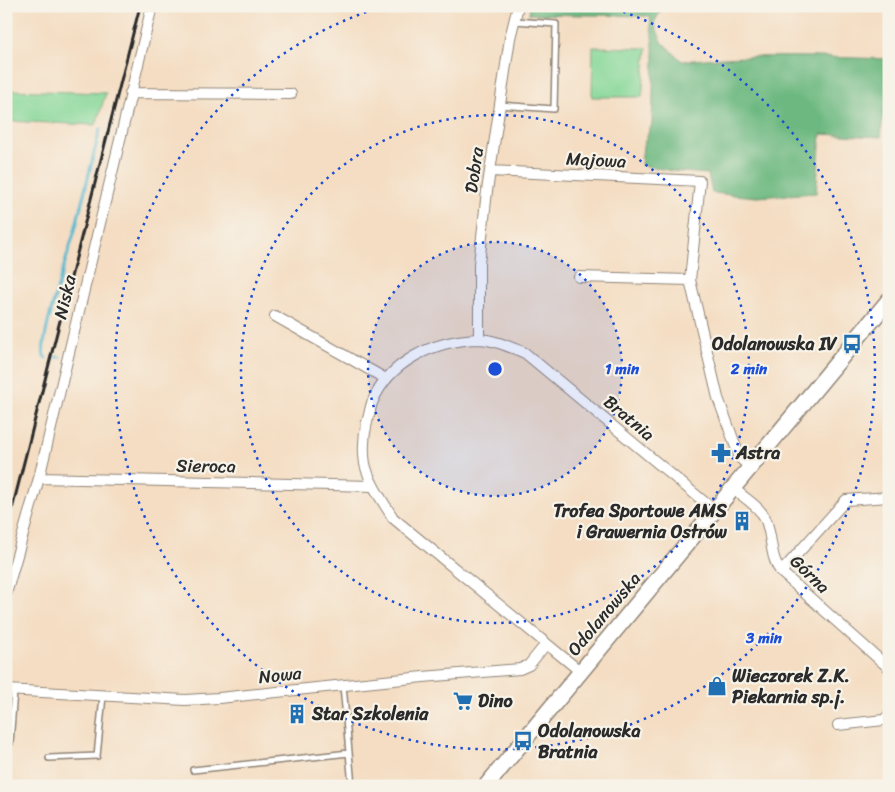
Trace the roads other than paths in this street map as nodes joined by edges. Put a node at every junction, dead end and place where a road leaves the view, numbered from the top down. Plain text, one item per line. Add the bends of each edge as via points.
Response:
1 (88, 6) edge
2 (152, 6) edge
3 (518, 6) edge
4 (116, 7) edge
5 (515, 21) junction
6 (130, 93) junction
7 (291, 94) dead end
8 (500, 105) junction
9 (490, 171) junction
10 (579, 277) dead end
11 (690, 280) junction
12 (889, 300) edge
13 (276, 316) dead end
14 (479, 339) junction
15 (386, 379) junction
16 (750, 467) junction
17 (39, 478) junction
18 (373, 486) junction
19 (733, 488) junction
20 (889, 497) edge
21 (714, 510) junction
22 (781, 572) junction
23 (6, 594) edge
24 (546, 644) junction
25 (889, 668) edge
26 (580, 672) junction
27 (342, 685) junction
28 (10, 690) edge
29 (103, 696) junction
30 (889, 715) edge
31 (838, 725) dead end
32 (10, 742) dead end
33 (350, 753) junction
34 (49, 758) dead end
35 (193, 770) dead end
36 (352, 786) edge
37 (486, 786) edge

1 - 4 lane
2 - 6 street, Niska
3 - 5 street, Dobra
5 - 8 street, Dobra
5 - 8 lane via 556,24 554,109
6 - 7 street
6 - 17 street, Niska
8 - 9 street, Dobra
9 - 11 street, Majowa via 700,180
9 - 14 street, Dobra via 479,264
10 - 11 street
11 - 16 street via 718,398 740,458
12 - 16 main road, Odolanowska
13 - 15 street
14 - 15 street, Bratnia via 448,342 426,350 402,364
14 - 21 street, Bratnia via 525,352
15 - 18 street, Bratnia via 372,403 365,431 365,462
16 - 19 main road, Odolanowska
17 - 18 street, Sieroca
17 - 23 street, Niska
18 - 24 street, Bratnia via 393,518
19 - 21 main road, Odolanowska
19 - 22 street, Górna via 764,516 774,560
20 - 22 street via 846,500
21 - 26 main road, Odolanowska
22 - 25 street, Górna
24 - 26 street, Bratnia
24 - 27 street, Nowa via 529,666 520,670
26 - 37 main road, Odolanowska
27 - 29 street, Nowa via 185,700
27 - 33 lane
28 - 29 street, Nowa
28 - 32 lane
29 - 34 lane via 97,756
30 - 31 street via 884,720
33 - 35 lane
33 - 36 lane

